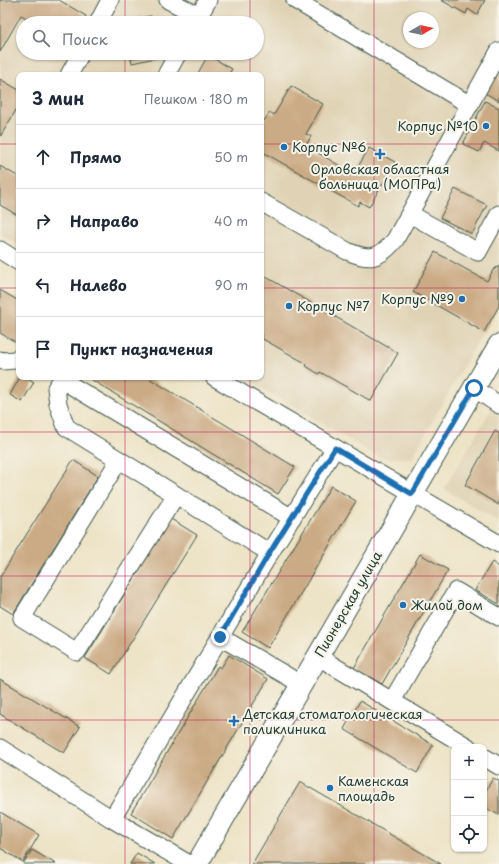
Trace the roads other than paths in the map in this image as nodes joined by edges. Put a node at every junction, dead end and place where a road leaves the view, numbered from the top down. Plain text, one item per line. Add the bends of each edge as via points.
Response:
1 (110, 0) edge
2 (168, 0) edge
3 (208, 0) edge
4 (295, 0) edge
5 (102, 16) edge
6 (192, 16) edge
7 (199, 16) edge
8 (499, 51) edge
9 (77, 60) edge
10 (174, 60) edge
11 (71, 72) edge
12 (168, 72) edge
13 (470, 105) junction
14 (264, 204) edge
15 (410, 214) junction
16 (499, 214) edge
17 (0, 250) edge
18 (16, 260) edge
19 (499, 345) edge
20 (0, 360) edge
21 (16, 360) edge
22 (61, 380) edge
23 (65, 380) edge
24 (219, 380) edge
25 (474, 388) junction
26 (499, 405) edge
27 (335, 448) junction
28 (119, 460) junction
29 (412, 494) junction
30 (176, 495) junction
31 (292, 518) junction
32 (499, 544) edge
33 (270, 552) junction
34 (499, 617) edge
35 (220, 637) junction
36 (317, 656) junction
37 (301, 684) junction
38 (392, 701) junction
39 (463, 744) edge
40 (0, 748) edge
41 (487, 759) edge
42 (499, 766) edge
43 (112, 819) junction
44 (189, 864) edge
45 (196, 864) edge

1 - 5 street
2 - 6 street
3 - 7 street
4 - 13 street
8 - 13 street
9 - 11 street
10 - 12 street
13 - 15 street
14 - 15 street via 360,257 375,257 386,251
15 - 16 street via 478,252
17 - 18 street
19 - 25 main road, Пионерская улица
20 - 21 street
22 - 28 street via 56,388 58,404 66,427
23 - 31 street
24 - 27 street
25 - 26 street
25 - 29 main road, Пионерская улица
27 - 29 street
27 - 31 street
28 - 30 street
28 - 30 street via 22,618 77,652
29 - 32 street
29 - 36 main road, Пионерская улица
30 - 33 street
31 - 33 street
33 - 35 street
34 - 38 street via 456,591
35 - 37 street
35 - 43 street
36 - 37 main road, Пионерская улица
36 - 38 street
37 - 45 main road, Пионерская улица
38 - 39 street
40 - 43 street
41 - 42 street
43 - 44 street

